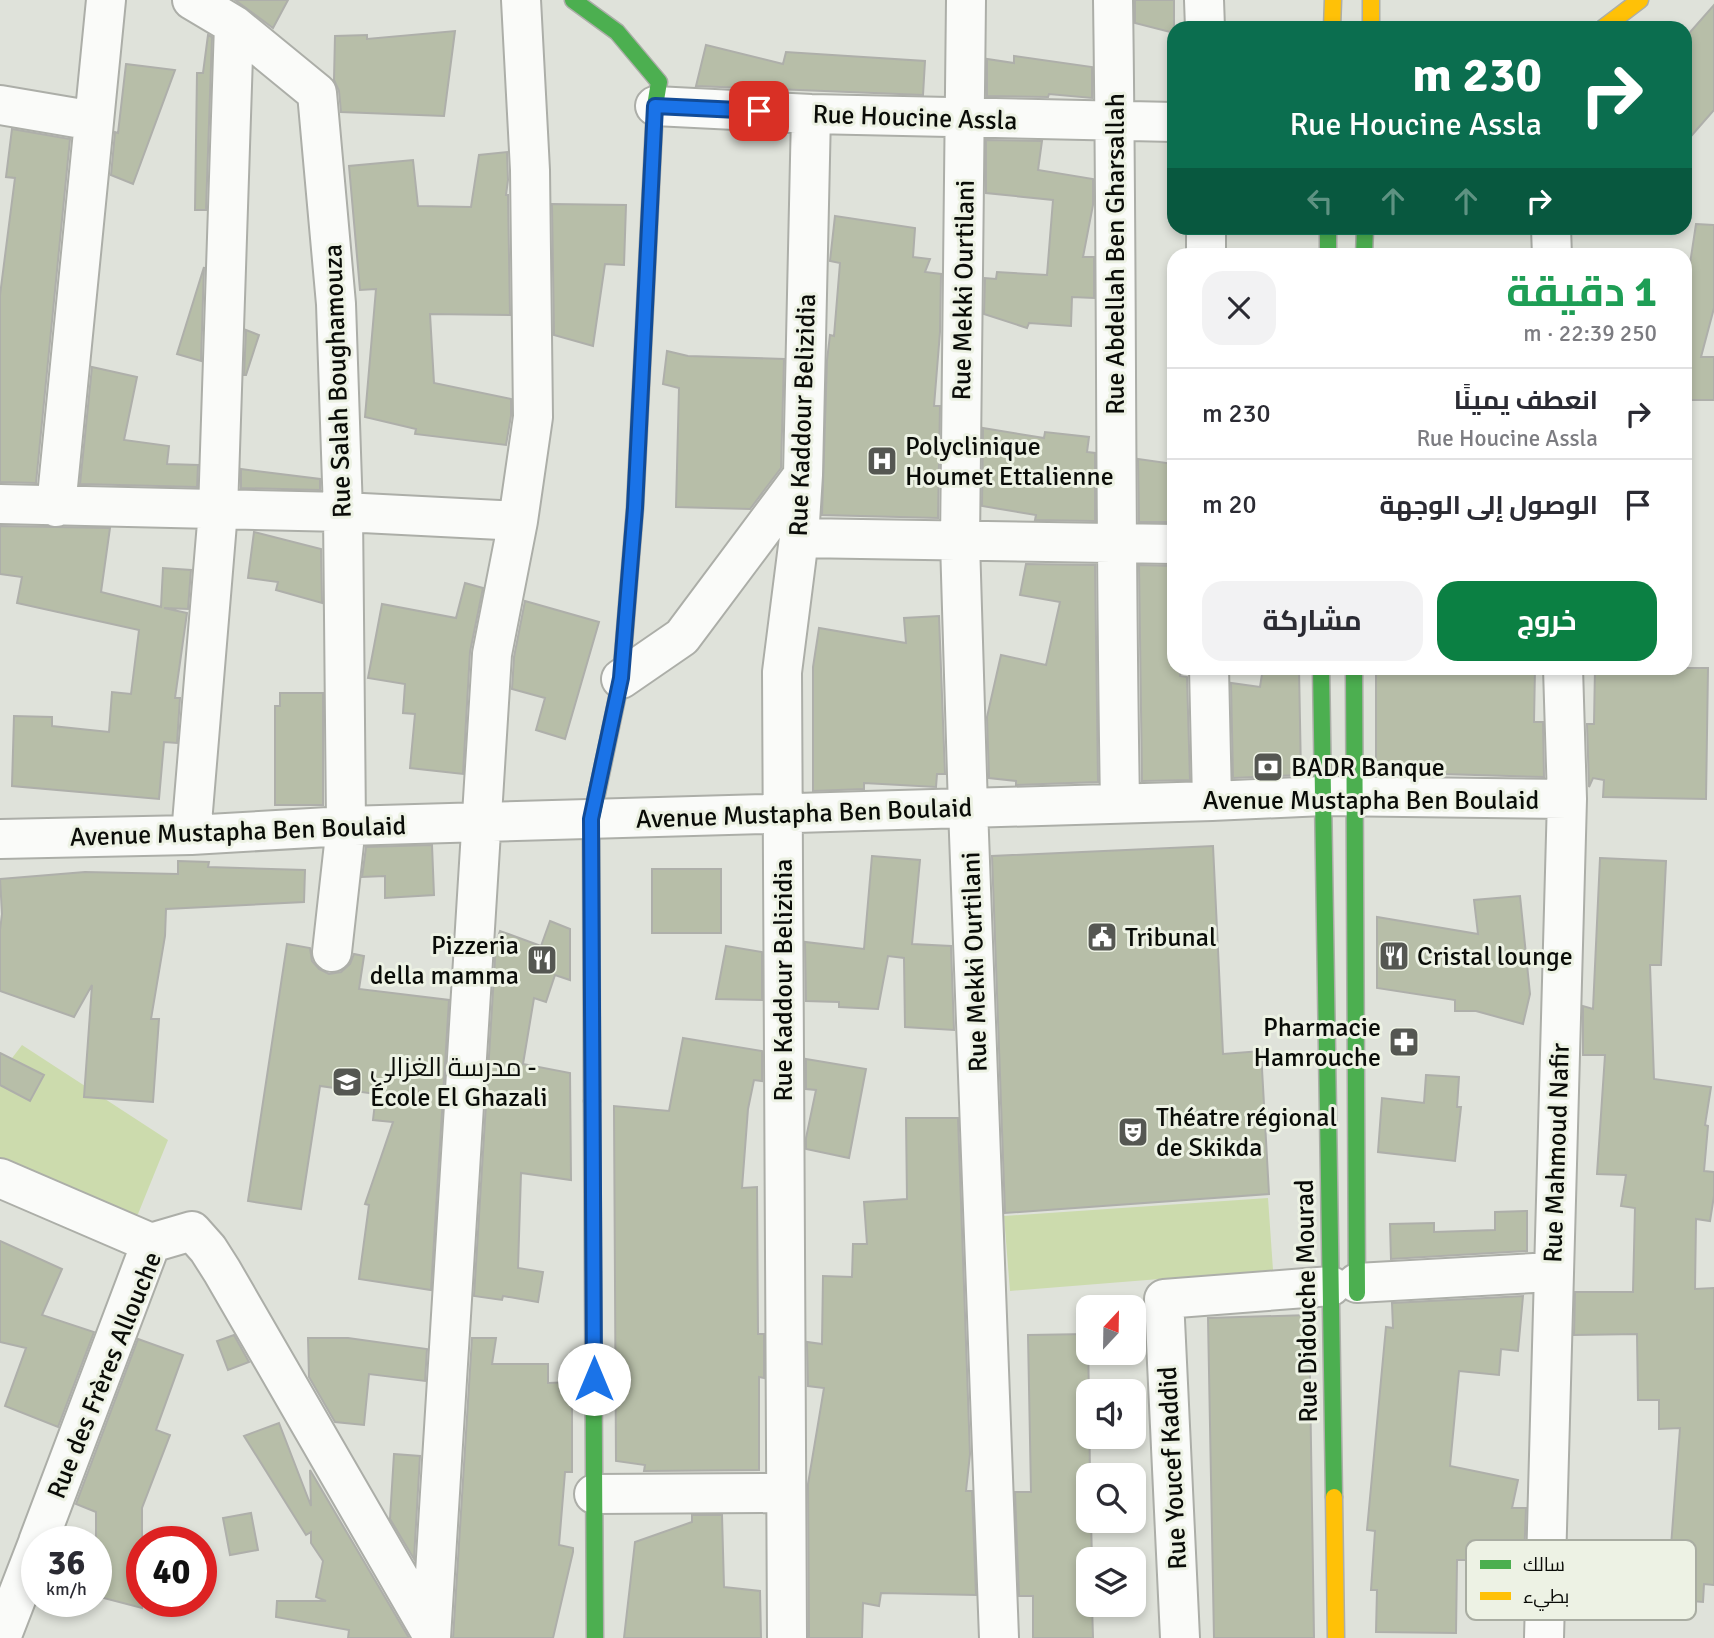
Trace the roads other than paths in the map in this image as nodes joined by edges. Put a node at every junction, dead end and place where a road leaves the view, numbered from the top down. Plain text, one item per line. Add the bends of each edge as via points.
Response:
1 (106, 0) edge
2 (192, 0) edge
3 (521, 0) edge
4 (573, 0) edge
5 (966, 0) edge
6 (1113, 0) edge
7 (1205, 0) edge
8 (1333, 0) edge
9 (1371, 0) edge
10 (1640, 0) edge
11 (1205, 21) edge
12 (1332, 21) edge
13 (1371, 21) edge
14 (1612, 21) edge
15 (234, 25) junction
16 (657, 94) junction
17 (0, 105) edge
18 (811, 114) junction
19 (965, 118) junction
20 (94, 121) junction
21 (1115, 122) junction
22 (1167, 122) edge
23 (803, 475) junction
24 (0, 505) edge
25 (56, 507) junction
26 (218, 511) junction
27 (343, 512) junction
28 (518, 521) junction
29 (799, 538) junction
30 (960, 542) junction
31 (1115, 543) junction
32 (1167, 544) edge
33 (1209, 675) edge
34 (1322, 675) edge
35 (1353, 675) edge
36 (1563, 675) edge
37 (621, 678) junction
38 (1339, 796) junction
39 (1567, 799) junction
40 (1212, 801) junction
41 (1120, 802) junction
42 (968, 808) junction
43 (782, 814) junction
44 (591, 819) junction
45 (480, 822) junction
46 (346, 825) junction
47 (191, 835) junction
48 (0, 839) edge
49 (332, 952) dead end
50 (0, 1178) edge
51 (151, 1243) junction
52 (1552, 1272) junction
53 (1348, 1293) junction
54 (786, 1493) junction
55 (594, 1494) junction
56 (43, 1526) edge
57 (1546, 1540) edge
58 (21, 1585) edge
59 (1544, 1620) edge
60 (430, 1634) edge
61 (1, 1638) edge
62 (595, 1638) edge
63 (787, 1638) edge
64 (999, 1638) edge
65 (1180, 1638) edge
66 (1336, 1638) edge
67 (1544, 1638) edge

1 - 20 street
2 - 15 street, Rue Salah Boughamouza
3 - 28 street via 530,170 533,417
4 - 16 main road via 617,32
5 - 19 street, Rue Mekki Ourtilani
6 - 21 street, Rue Abdellah Ben Gharsallah
7 - 11 street
8 - 12 main road
9 - 13 main road
10 - 14 main road
15 - 26 street
15 - 27 street, Rue Salah Boughamouza via 317,93 336,304
16 - 18 street, Rue Houcine Assla
16 - 37 main road via 635,508
17 - 20 street
18 - 19 street, Rue Houcine Assla
18 - 23 street, Rue Kaddour Belizidia
19 - 21 street, Rue Houcine Assla
19 - 30 street, Rue Mekki Ourtilani
20 - 25 street
21 - 22 street, Rue Houcine Assla
21 - 31 street, Rue Abdellah Ben Gharsallah
23 - 29 street, Rue Kaddour Belizidia
23 - 37 street via 682,637
24 - 25 street
25 - 26 street
26 - 27 street
26 - 47 street
27 - 28 street
27 - 46 street, Rue Salah Boughamouza
28 - 45 street via 492,654
29 - 30 street
29 - 43 street, Rue Kaddour Belizidia via 782,672
30 - 31 street
30 - 42 street, Rue Mekki Ourtilani
31 - 32 street
31 - 41 street, Rue Abdellah Ben Gharsallah
33 - 40 street
34 - 38 main road, Rue Didouche Mourad
35 - 38 main road, Rue Didouche Mourad
36 - 39 street, Rue Mahmoud Nafir
37 - 44 main road
38 - 39 street, Avenue Mustapha Ben Boulaid
38 - 40 street, Avenue Mustapha Ben Boulaid
38 - 53 main road, Rue Didouche Mourad
38 - 53 main road, Rue Didouche Mourad
39 - 52 street, Rue Mahmoud Nafir
40 - 41 street, Avenue Mustapha Ben Boulaid
41 - 42 street, Avenue Mustapha Ben Boulaid
42 - 43 street, Avenue Mustapha Ben Boulaid
42 - 64 street, Rue Mekki Ourtilani
43 - 44 street, Avenue Mustapha Ben Boulaid
43 - 54 street, Rue Kaddour Belizidia
44 - 45 street, Avenue Mustapha Ben Boulaid
44 - 55 main road
45 - 46 street, Avenue Mustapha Ben Boulaid
45 - 60 street
46 - 47 street, Avenue Mustapha Ben Boulaid
46 - 49 street, Rue Salah Boughamouza
47 - 48 street, Avenue Mustapha Ben Boulaid
50 - 51 street
51 - 56 street, Rue des Frères Allouche
51 - 60 street, Rue des Frères Allouche via 192,1231 208,1249
52 - 53 street
52 - 57 street, Rue Mahmoud Nafir
53 - 65 street, Rue Youcef Kaddid via 1164,1299
53 - 66 main road, Rue Didouche Mourad
54 - 55 street
54 - 63 street, Rue Kaddour Belizidia
55 - 62 main road
58 - 61 street, Rue des Frères Allouche
59 - 67 street, Rue Mahmoud Nafir

